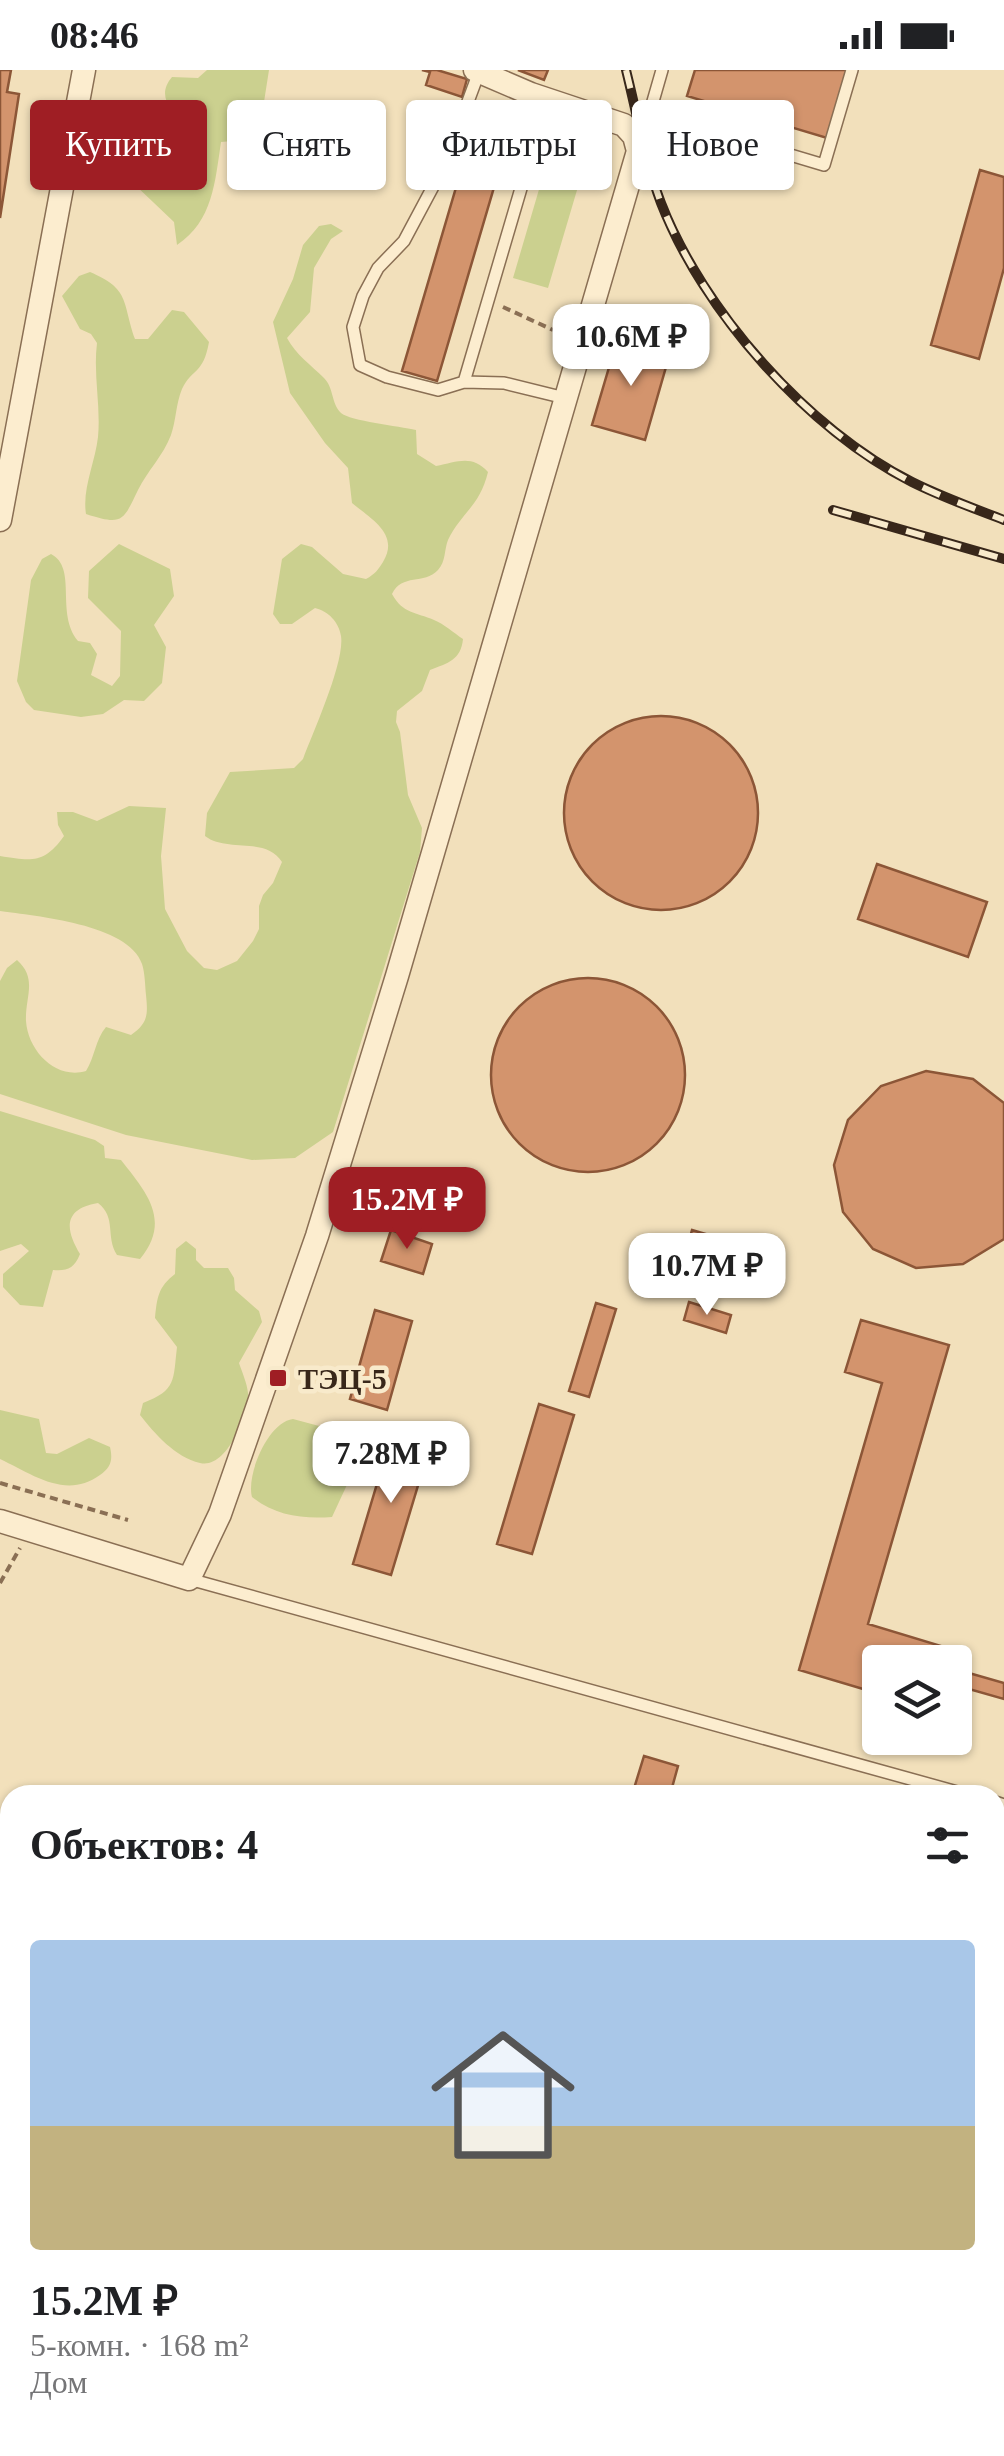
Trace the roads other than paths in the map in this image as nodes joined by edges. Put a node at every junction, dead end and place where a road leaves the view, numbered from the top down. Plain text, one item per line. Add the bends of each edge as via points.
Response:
1 (84, 70) edge
2 (662, 70) edge
3 (852, 70) edge
4 (477, 71) edge
5 (653, 100) edge
6 (632, 134) edge
7 (794, 156) edge
8 (632, 171) edge
9 (521, 190) edge
10 (464, 382) junction
11 (565, 398) junction
12 (0, 520) edge
13 (0, 1521) edge
14 (189, 1579) junction
15 (932, 1785) edge

1 - 12 street
2 - 5 lane
3 - 7 lane via 824,165
4 - 6 street via 624,125
4 - 10 lane via 444,166 404,241 378,268 353,328 360,365 438,390
8 - 11 street
9 - 10 lane
10 - 11 lane via 504,383
11 - 14 street via 317,1236 220,1514
13 - 14 street
14 - 15 lane

